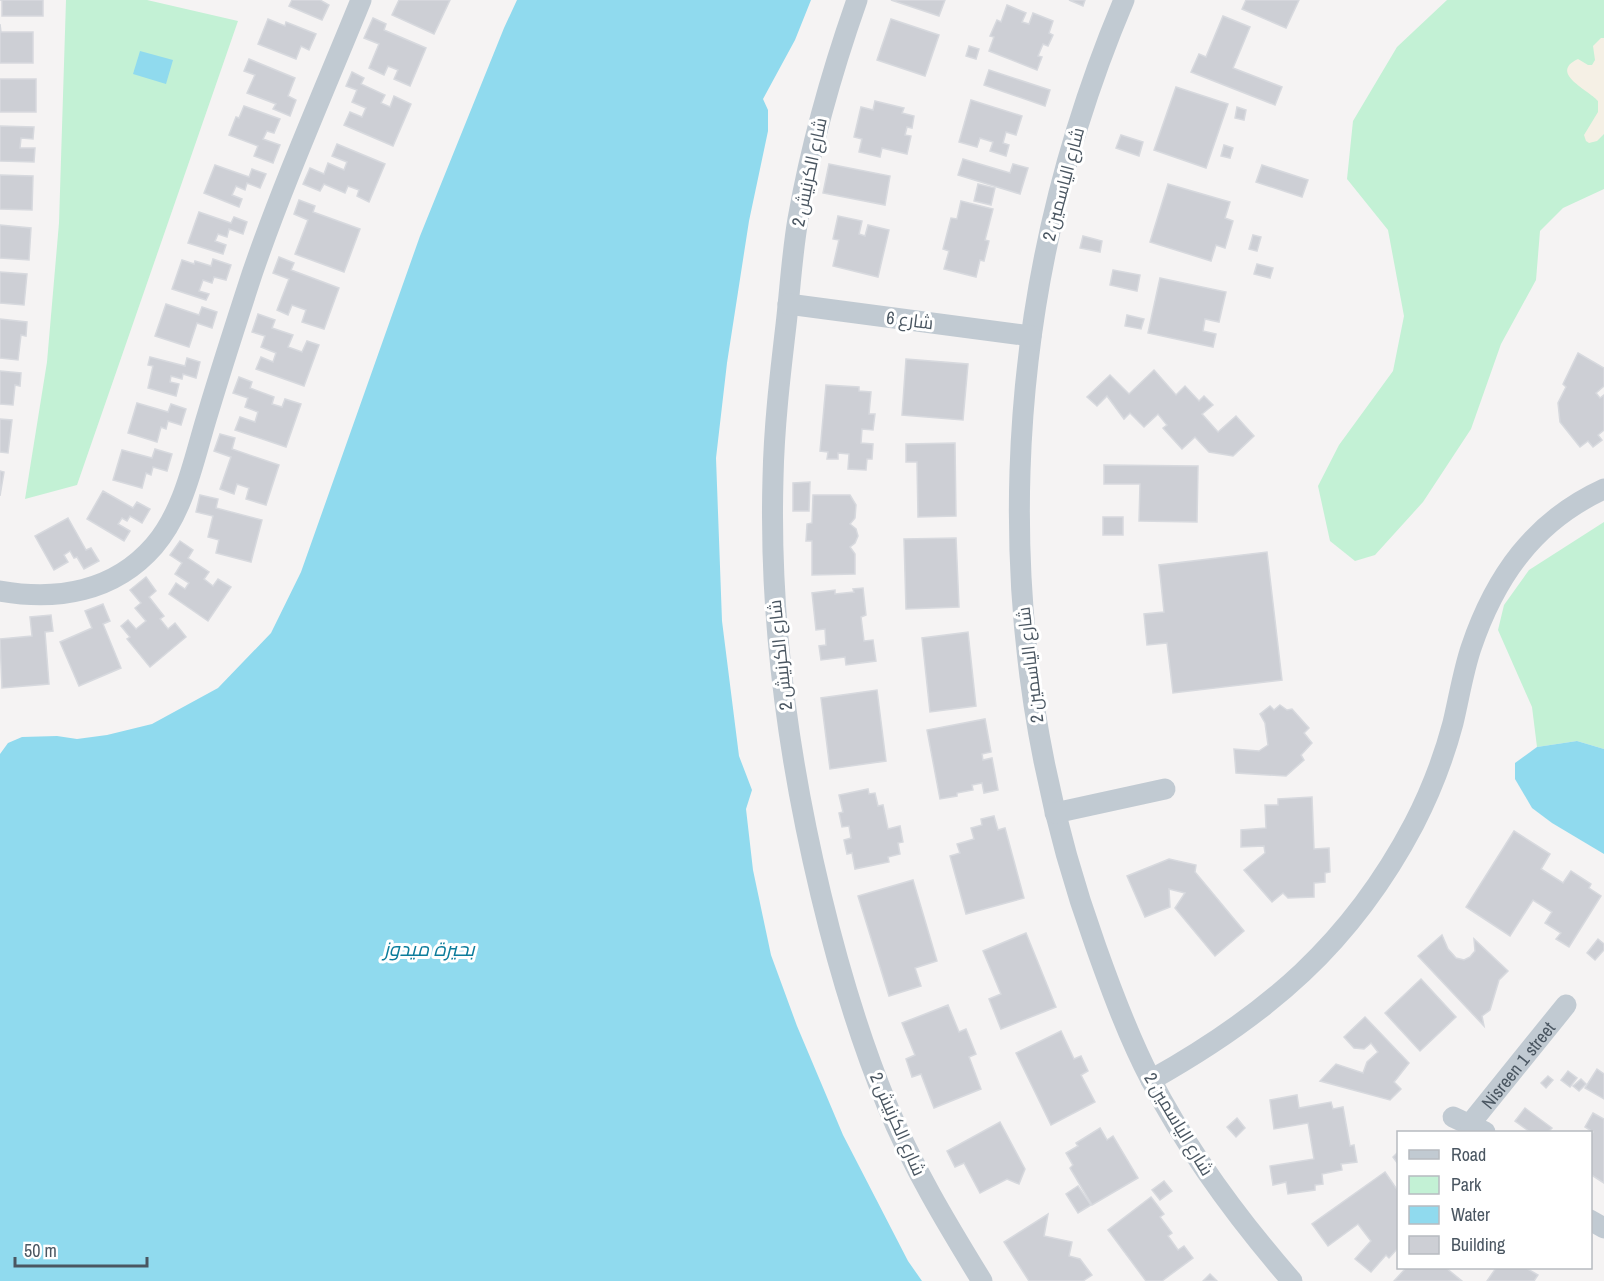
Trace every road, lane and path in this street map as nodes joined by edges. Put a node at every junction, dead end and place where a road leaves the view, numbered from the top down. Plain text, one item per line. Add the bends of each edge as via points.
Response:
1 (361, 0) edge
2 (857, 0) edge
3 (1124, 0) edge
4 (788, 304) junction
5 (1031, 336) junction
6 (1604, 489) edge
7 (0, 591) edge
8 (1165, 789) dead end
9 (1055, 813) junction
10 (1566, 1005) dead end
11 (1151, 1080) junction
12 (1469, 1125) edge
13 (982, 1281) edge
14 (1292, 1281) edge

1 - 7 street via 288,177 171,522 153,547 105,583 46,596
2 - 4 street, شارع الكرنيش 2 via 818,126 799,214
3 - 5 street, شارع الياسمين 2 via 1072,143 1048,239
4 - 5 street, شارع 6
4 - 13 street, شارع الكرنيش 2 via 776,414 772,543 781,671 799,798 844,982 879,1084 917,1168
5 - 9 street, شارع الياسمين 2 via 1020,431 1018,528 1026,645
6 - 11 street via 1568,509 1543,529 1501,578 1470,649 1442,758 1414,823 1351,922 1275,999 1194,1056
8 - 9 street
9 - 11 street, شارع الياسمين 2 via 1081,904 1113,993
10 - 12 street, Nisreen 1 street
11 - 14 street, شارع الياسمين 2 via 1197,1159 1251,1234

